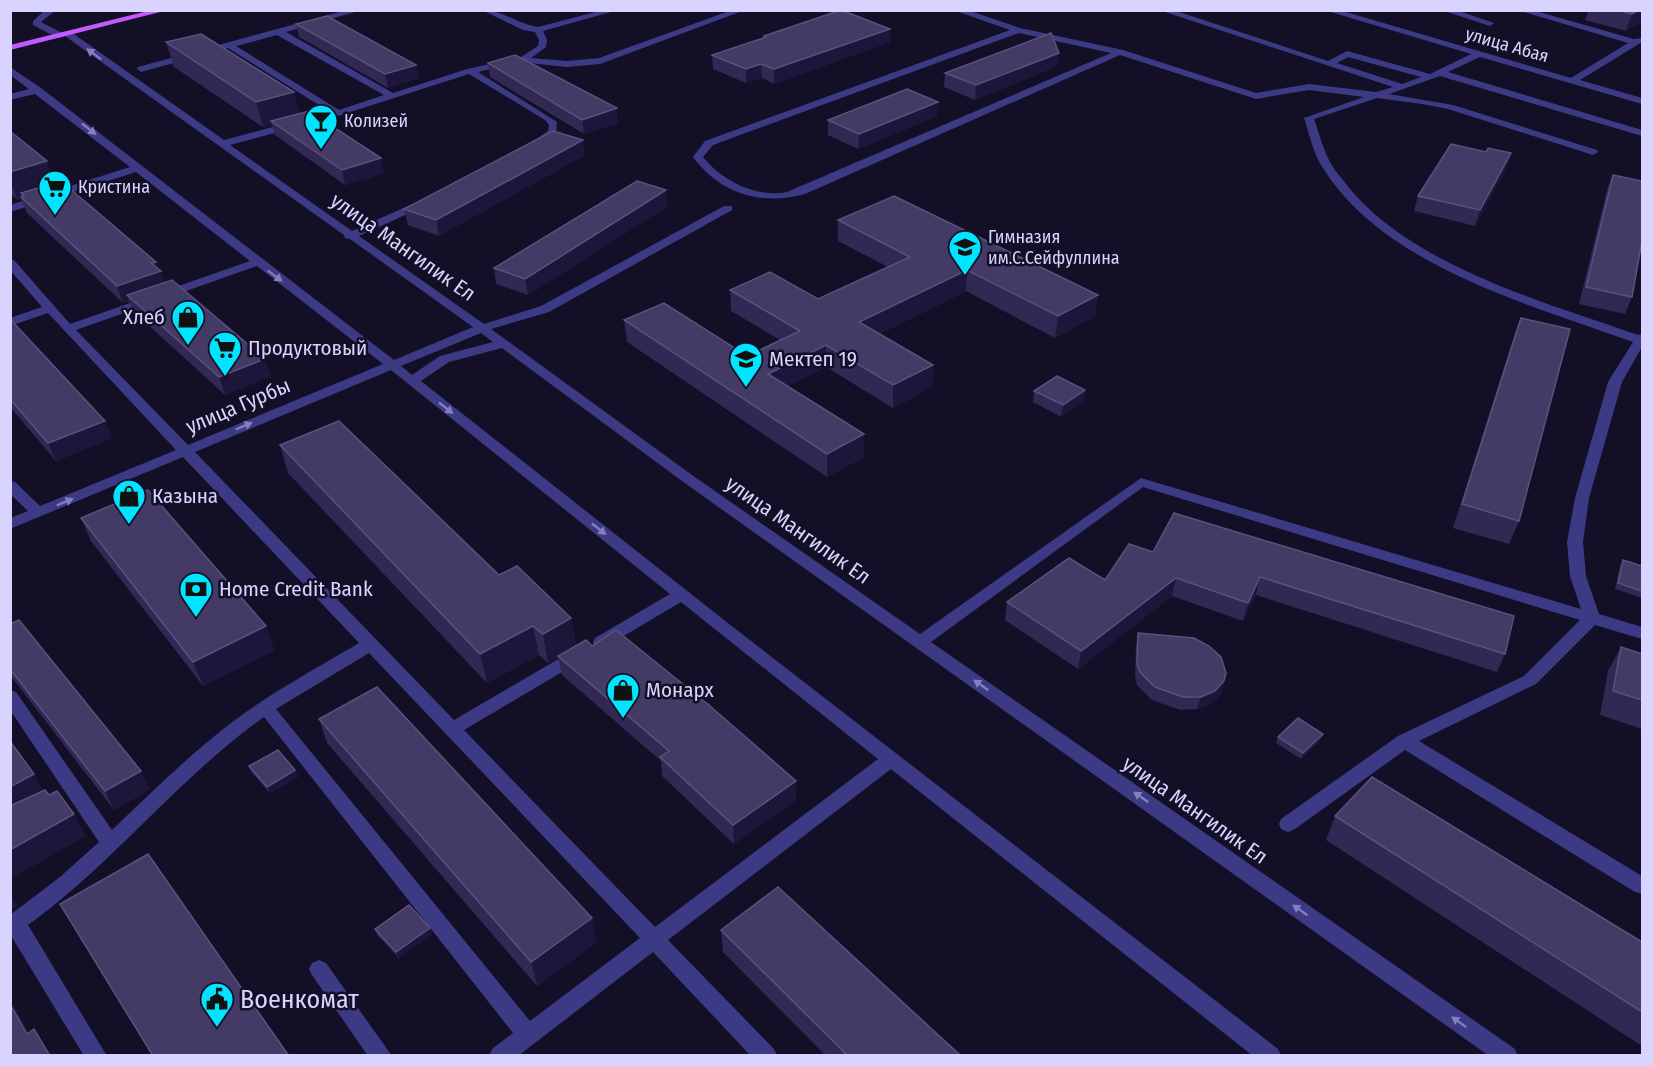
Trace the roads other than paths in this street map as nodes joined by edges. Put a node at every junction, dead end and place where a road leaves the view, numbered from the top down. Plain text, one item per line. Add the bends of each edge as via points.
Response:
1 (52, 10) edge
2 (164, 10) edge
3 (358, 10) edge
4 (486, 10) edge
5 (614, 10) edge
6 (741, 10) edge
7 (957, 10) edge
8 (1163, 10) edge
9 (1328, 10) edge
10 (1445, 10) edge
11 (1521, 10) edge
12 (969, 12) edge
13 (1490, 23) dead end
14 (538, 30) junction
15 (1018, 30) junction
16 (279, 32) junction
17 (64, 35) junction
18 (1638, 40) edge
19 (229, 45) junction
20 (10, 48) edge
21 (1120, 52) junction
22 (1479, 54) junction
23 (524, 58) junction
24 (1329, 64) junction
25 (141, 69) dead end
26 (10, 70) edge
27 (470, 71) junction
28 (1436, 75) junction
29 (1572, 81) junction
30 (1404, 87) junction
31 (38, 90) junction
32 (393, 96) junction
33 (1375, 96) junction
34 (10, 97) edge
35 (1642, 101) edge
36 (338, 113) junction
37 (1642, 133) edge
38 (221, 144) junction
39 (529, 147) edge
40 (1593, 153) dead end
41 (138, 168) junction
42 (435, 197) edge
43 (728, 208) dead end
44 (10, 209) edge
45 (349, 236) junction
46 (10, 262) edge
47 (256, 262) junction
48 (50, 308) junction
49 (10, 322) edge
50 (482, 327) junction
51 (68, 329) junction
52 (1642, 340) edge
53 (505, 345) junction
54 (392, 365) junction
55 (413, 381) junction
56 (186, 450) junction
57 (10, 485) edge
58 (39, 513) junction
59 (10, 524) edge
60 (681, 595) junction
61 (1592, 618) junction
62 (1642, 633) edge
63 (920, 642) junction
64 (372, 643) junction
65 (10, 696) edge
66 (265, 707) junction
67 (17, 717) edge
68 (452, 729) junction
69 (1404, 741) junction
70 (891, 759) junction
71 (75, 791) junction
72 (57, 802) edge
73 (1288, 824) dead end
74 (110, 842) junction
75 (1642, 886) edge
76 (13, 924) edge
77 (653, 939) junction
78 (319, 969) dead end
79 (527, 1034) junction
80 (96, 1056) edge
81 (381, 1056) edge
82 (500, 1056) edge
83 (766, 1056) edge
84 (1270, 1056) edge
85 (1507, 1056) edge

1 - 17 street, улица Мангилик Ел via 36,23
2 - 17 main road
3 - 16 street
4 - 14 street
5 - 14 street
6 - 23 street via 600,61 567,64
7 - 12 street
8 - 24 street
9 - 22 street, улица Абая
10 - 13 street
11 - 18 street
12 - 15 street
14 - 23 street via 542,47
15 - 21 street
15 - 21 street via 709,143 698,157 705,168 753,195 777,198 801,192
16 - 19 street
16 - 32 street
17 - 20 main road
38 -> 17 street, улица Мангилик Ел
18 - 29 street
19 - 25 street
19 - 36 street
21 - 33 street via 1256,96 1309,87
22 - 28 street
22 - 29 street, улица Абая
23 - 27 street
24 - 28 street via 1347,54
24 - 30 street
26 - 31 street
27 - 32 street
27 - 39 street via 554,124 553,132
28 - 30 street
28 - 37 street
29 - 35 street, улица Абая
30 - 33 street
31 - 34 street
31 -> 41 street
32 - 36 street
33 - 40 street via 1450,107
33 - 52 street via 1309,118 1313,143 1352,199 1392,234 1434,259 1476,279
36 - 38 street
38 - 45 street, улица Мангилик Ел
41 - 44 street
41 - 47 street
42 - 45 street
43 - 50 street, улица Гурбы via 545,309
45 - 50 street, улица Мангилик Ел
46 - 48 street
47 - 51 street
47 -> 54 street
48 - 49 street
48 - 51 street
50 - 53 street, улица Мангилик Ел
50 - 54 street, улица Гурбы
51 - 56 street
52 - 61 street via 1615,382 1582,498 1575,542 1578,576
53 - 55 street via 448,356
53 - 63 street, улица Мангилик Ел
54 - 55 street
56 -> 54 street, улица Гурбы
55 -> 60 street
58 -> 56 street, улица Гурбы
56 - 64 street
57 - 58 street
58 - 59 street, улица Гурбы
60 - 68 street
60 - 70 street
61 - 62 street
61 - 63 street via 1141,482
61 - 69 street via 1530,680
85 -> 63 street, улица Мангилик Ел
64 - 66 street
64 - 68 street
65 - 67 street
66 - 74 street via 225,736
66 - 79 street
67 - 71 street
68 - 77 street
69 - 73 street
69 - 75 street
70 - 77 street
70 - 84 street
71 - 72 street
71 - 74 street
74 - 76 street
76 - 80 street
77 - 79 street
77 - 83 street
78 - 81 street
79 - 82 street

